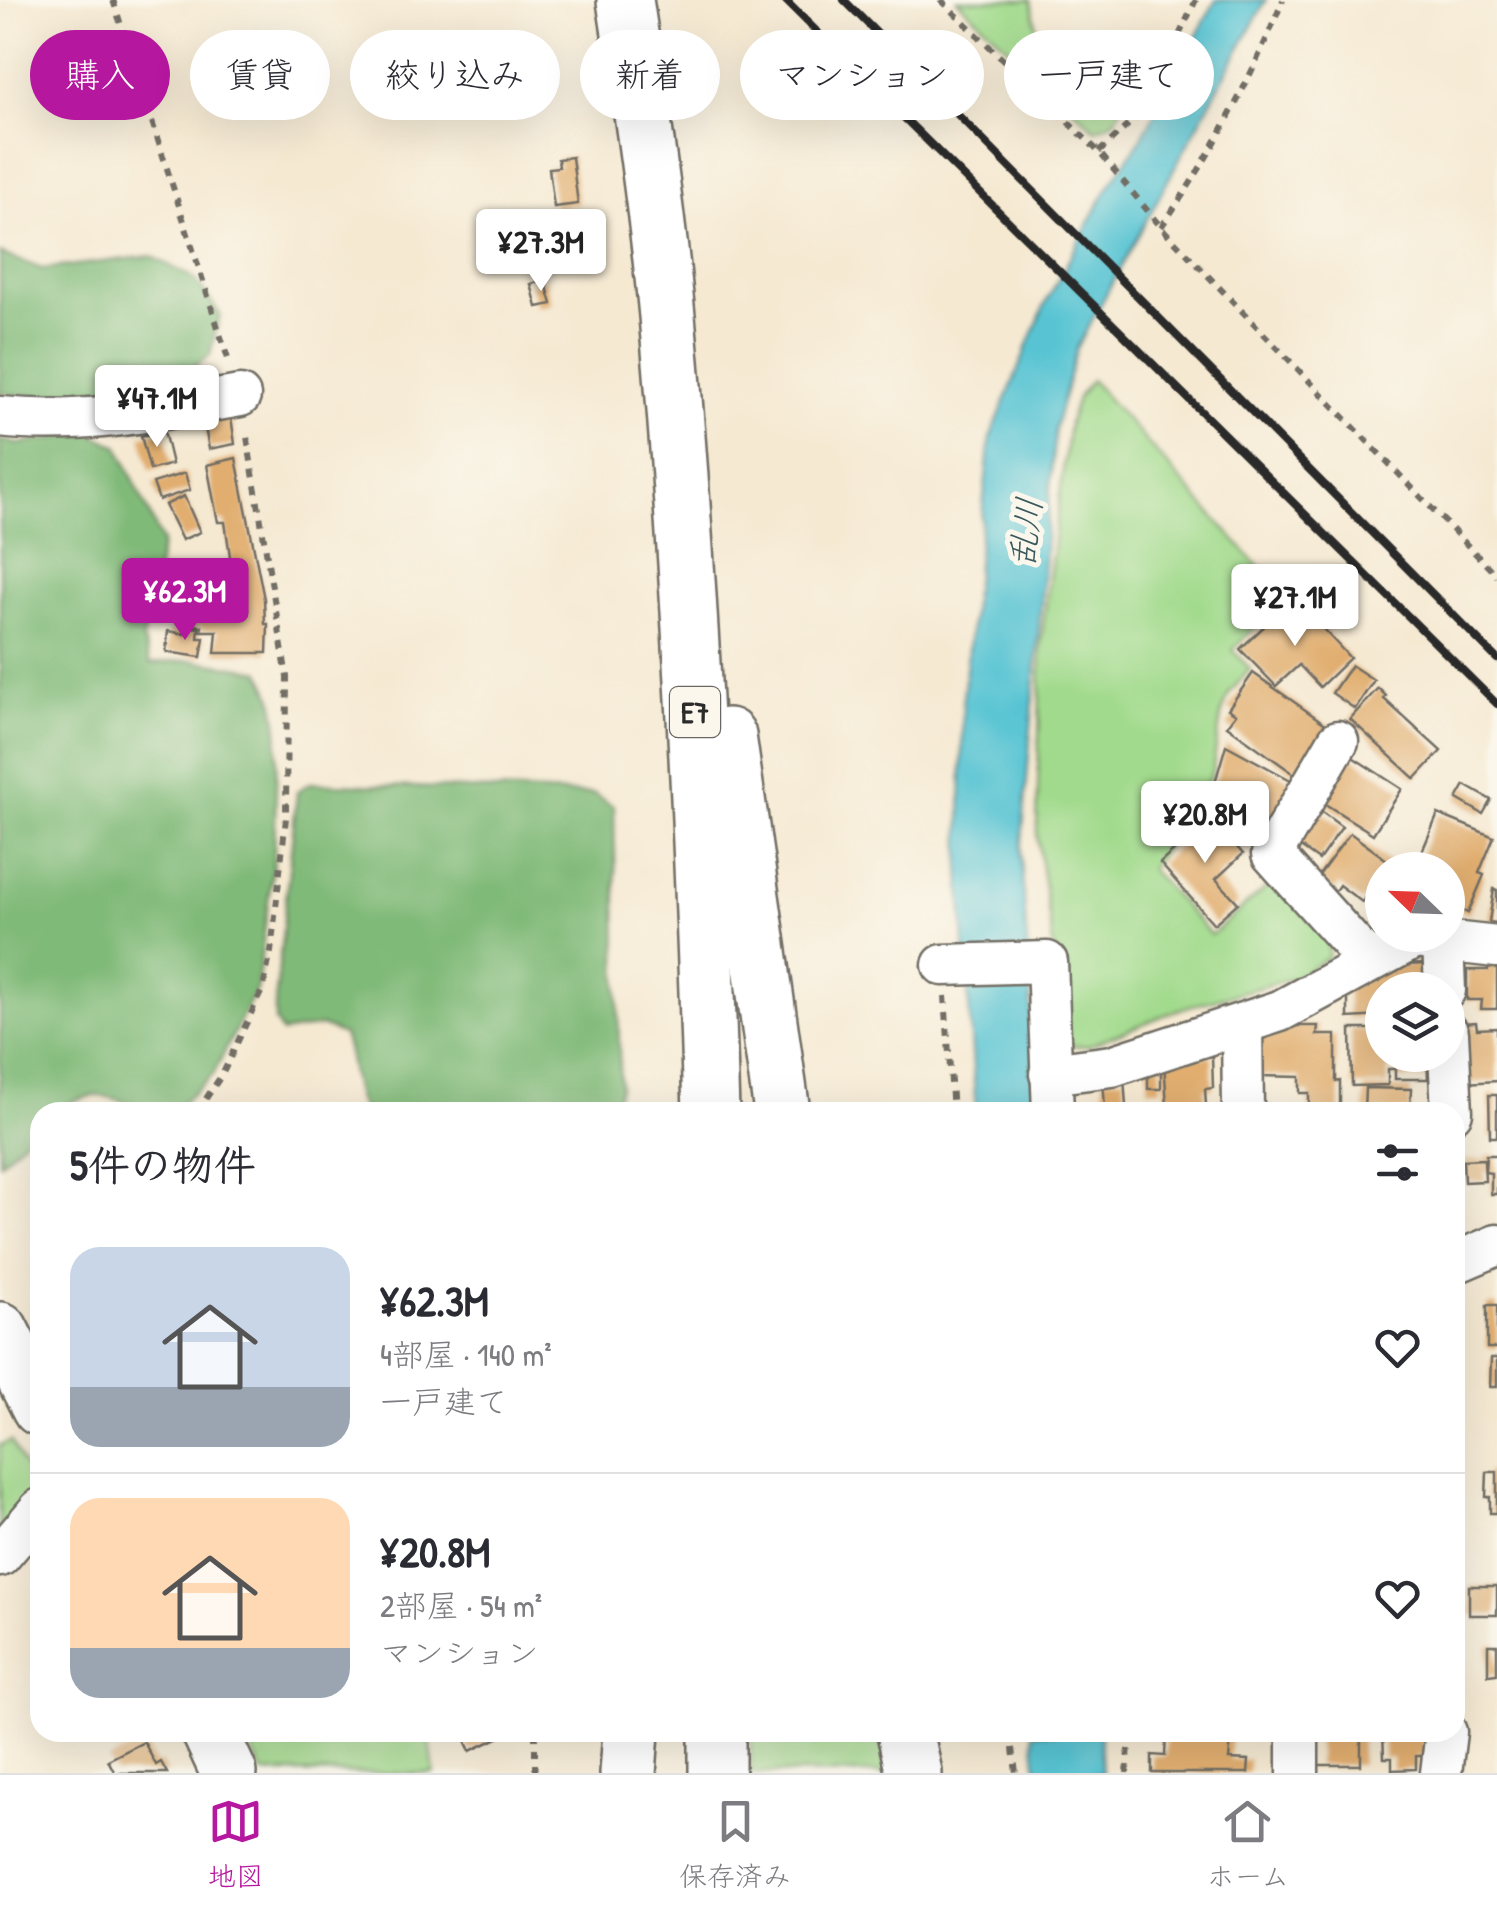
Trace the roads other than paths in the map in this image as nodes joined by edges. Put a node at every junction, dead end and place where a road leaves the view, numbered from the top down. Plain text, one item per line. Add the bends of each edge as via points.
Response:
1 (625, 0) edge
2 (666, 313) junction
3 (240, 396) road end
4 (0, 417) edge
5 (1338, 741) dead end
6 (1465, 944) edge
7 (1497, 948) edge
8 (1388, 952) edge
9 (1369, 962) junction
10 (943, 965) road end
11 (1242, 1024) junction
12 (1450, 1072) edge
13 (1052, 1094) edge
14 (672, 1102) edge
15 (711, 1102) edge
16 (781, 1102) edge
17 (1243, 1102) edge
18 (1451, 1102) edge
19 (1497, 1245) edge
20 (1465, 1259) edge
21 (0, 1330) edge
22 (30, 1388) edge
23 (30, 1521) edge
24 (0, 1556) edge
25 (215, 1742) edge
26 (630, 1742) edge
27 (717, 1742) edge
28 (907, 1742) edge
29 (1298, 1742) edge
30 (1445, 1742) edge
31 (229, 1773) edge
32 (628, 1773) edge
33 (717, 1773) edge
34 (914, 1773) edge
35 (1298, 1773) edge
36 (1442, 1773) edge

1 - 2 highway, E7
2 - 14 highway via 662,457 679,842
2 - 15 highway, E7 via 688,585
2 - 16 highway
3 - 4 street via 118,418
5 - 9 street via 1272,854
6 - 7 street
8 - 9 street
9 - 11 street
10 - 13 street via 1047,962
11 - 13 street via 1112,1066
11 - 17 street
12 - 18 street
19 - 20 street
21 - 22 highway
23 - 24 street
25 - 31 highway
26 - 32 highway
27 - 33 highway
28 - 34 highway
29 - 35 street
30 - 36 street

